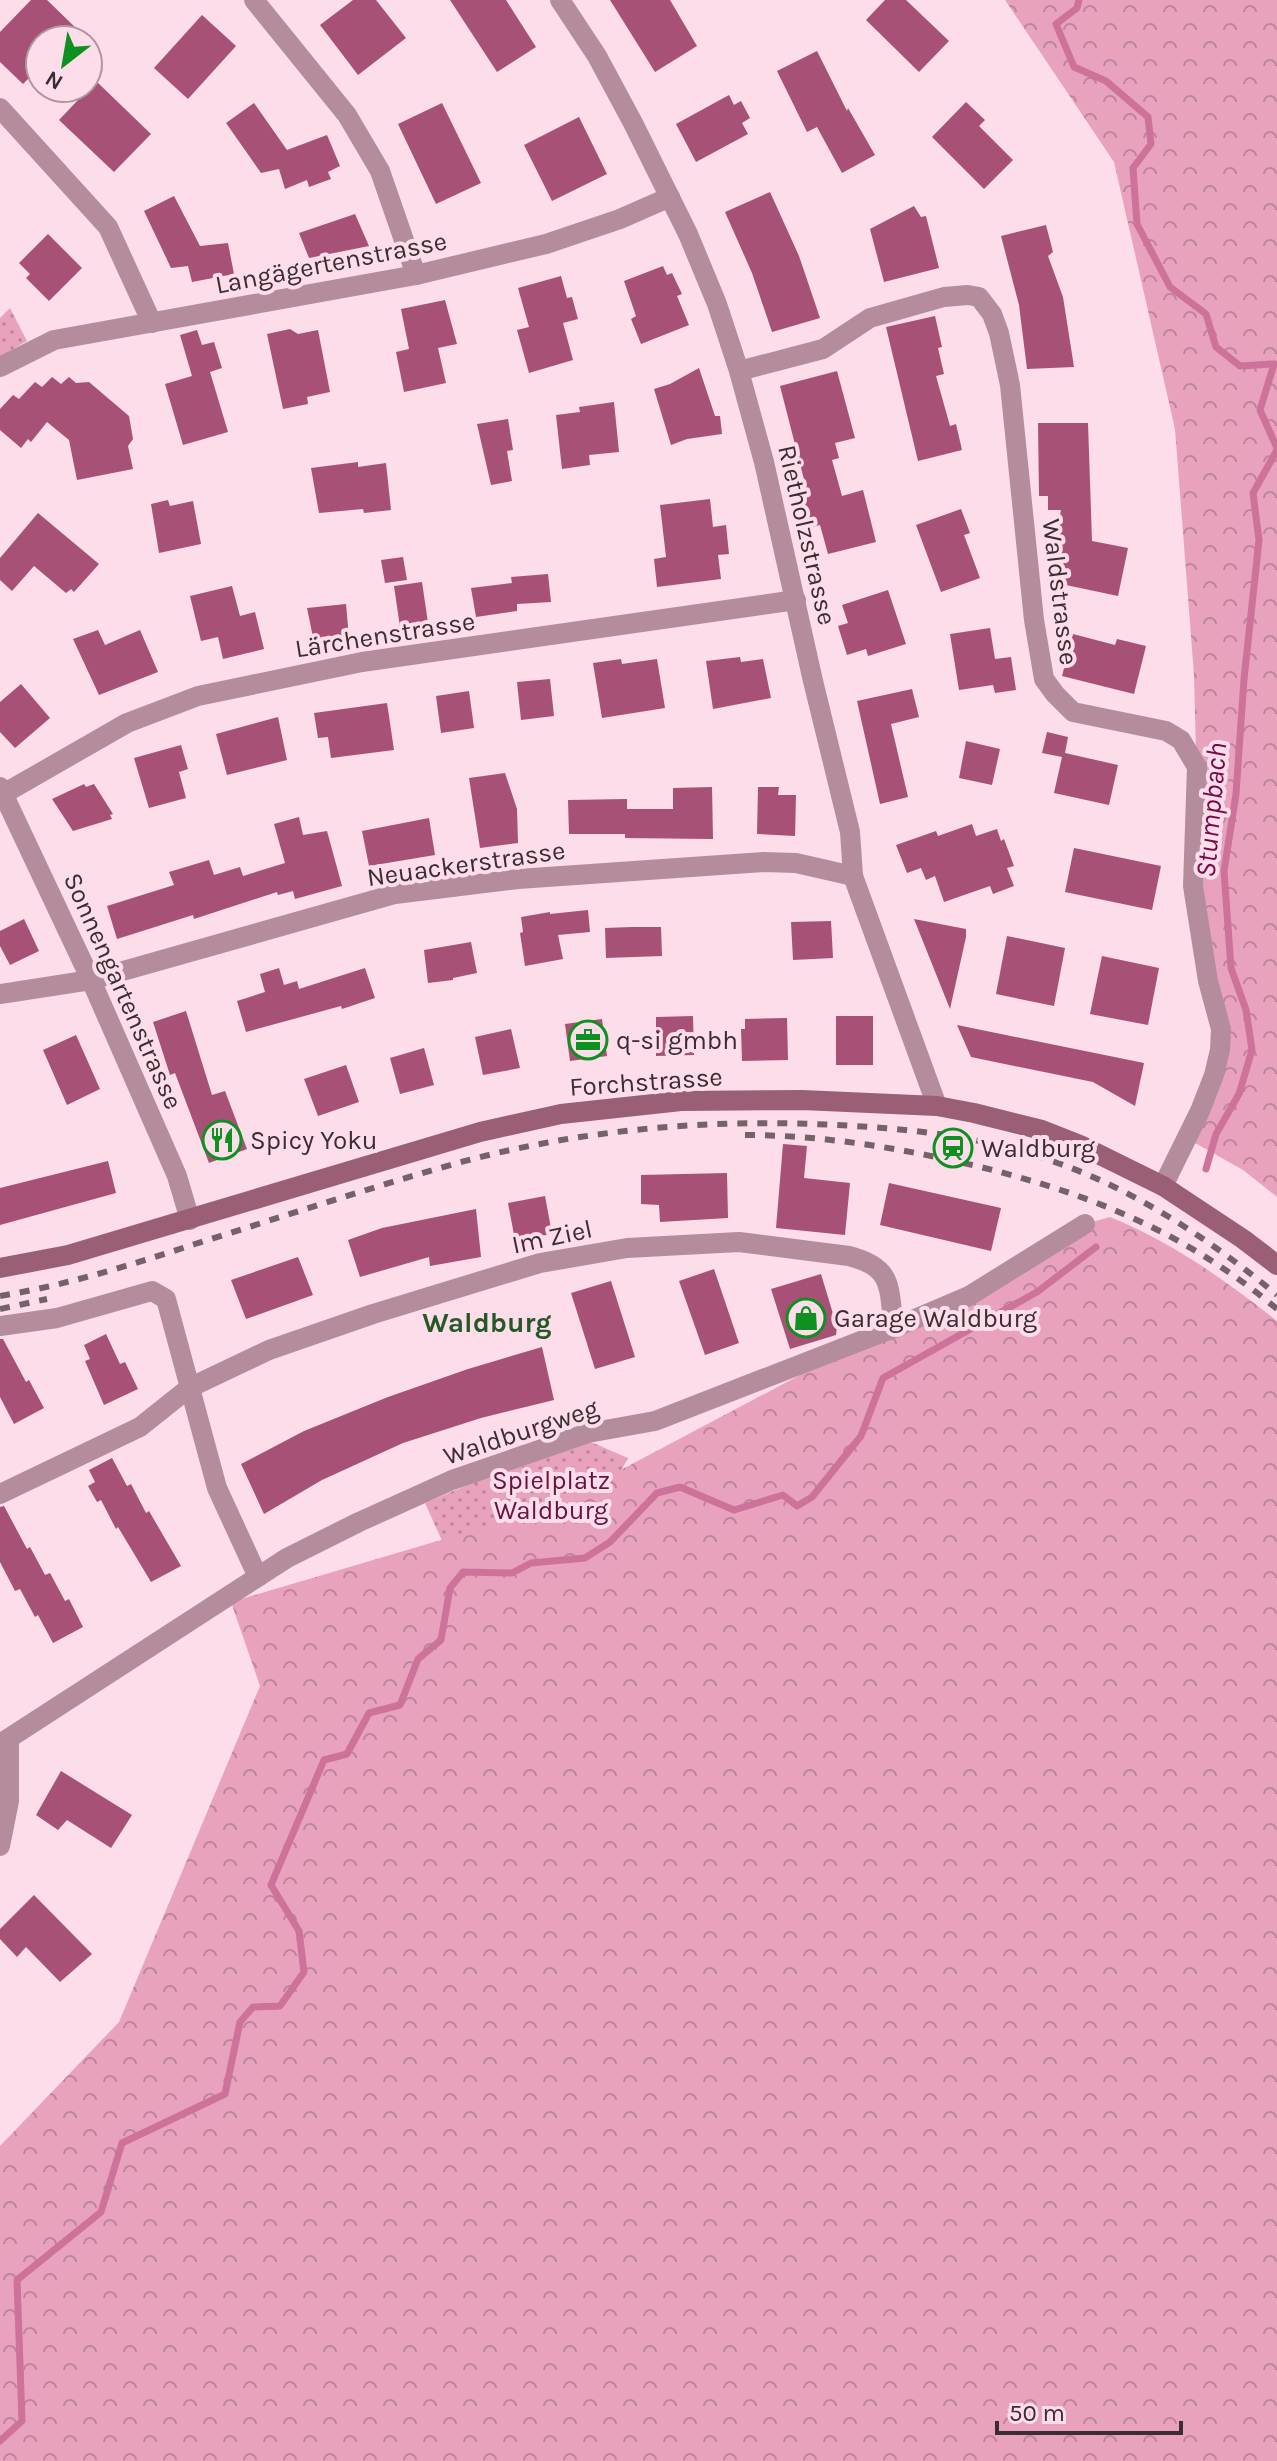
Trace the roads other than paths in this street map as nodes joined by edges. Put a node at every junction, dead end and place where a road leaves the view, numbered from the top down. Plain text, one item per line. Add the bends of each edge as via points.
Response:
1 (254, 0) edge
2 (560, 0) edge
3 (0, 108) edge
4 (670, 197) junction
5 (416, 275) junction
6 (152, 323) junction
7 (0, 367) edge
8 (739, 371) junction
9 (796, 600) junction
10 (2, 790) edge
11 (853, 876) junction
12 (91, 980) junction
13 (0, 994) edge
14 (937, 1106) junction
15 (1163, 1186) junction
16 (190, 1220) junction
17 (1085, 1224) dead end
18 (1277, 1265) edge
19 (0, 1268) edge
20 (0, 1326) edge
21 (894, 1328) junction
22 (189, 1388) junction
23 (0, 1494) edge
24 (258, 1577) junction
25 (5, 1742) edge
26 (0, 1846) edge

1 - 5 street via 347,115 380,171
2 - 4 street, Rietholzstrasse via 597,56
3 - 6 street via 108,227
4 - 5 street, Langägertenstrasse via 546,244
4 - 8 street, Rietholzstrasse via 717,304
5 - 6 street, Langägertenstrasse
6 - 7 street, Langägertenstrasse via 54,340
8 - 9 street, Rietholzstrasse
8 - 15 street, Waldstrasse via 823,349 870,318 944,297 979,297 992,314 1010,385 1044,679 1073,712 1166,731 1181,740 1197,767 1193,886 1221,1029 1220,1050 1200,1111
9 - 10 street, Lärchenstrasse via 362,662 198,696 127,723
9 - 11 street, Rietholzstrasse via 850,832
10 - 12 street, Sonnengartenstrasse
11 - 12 street, Neuackerstrasse via 764,862 518,879 395,894
11 - 14 street, Rietholzstrasse
12 - 13 street, Neuackerstrasse
12 - 16 street, Sonnengartenstrasse via 177,1176
14 - 15 main road, Forchstrasse via 1042,1130
14 - 16 main road, Forchstrasse via 681,1101 561,1114 480,1132
15 - 18 main road, Forchstrasse
16 - 19 main road, Forchstrasse via 68,1255
17 - 21 street, Waldburgweg via 969,1296
20 - 22 street via 57,1318 152,1291 166,1299
21 - 22 street, Im Ziel via 891,1288 882,1271 866,1261 739,1242 627,1248 540,1263 373,1314 269,1350
21 - 24 street, Waldburgweg via 655,1421 588,1433 452,1480 287,1558
22 - 23 street, Im Ziel via 140,1427
22 - 24 street via 217,1488
24 - 25 street, Waldburgweg
25 - 26 street via 9,1801

